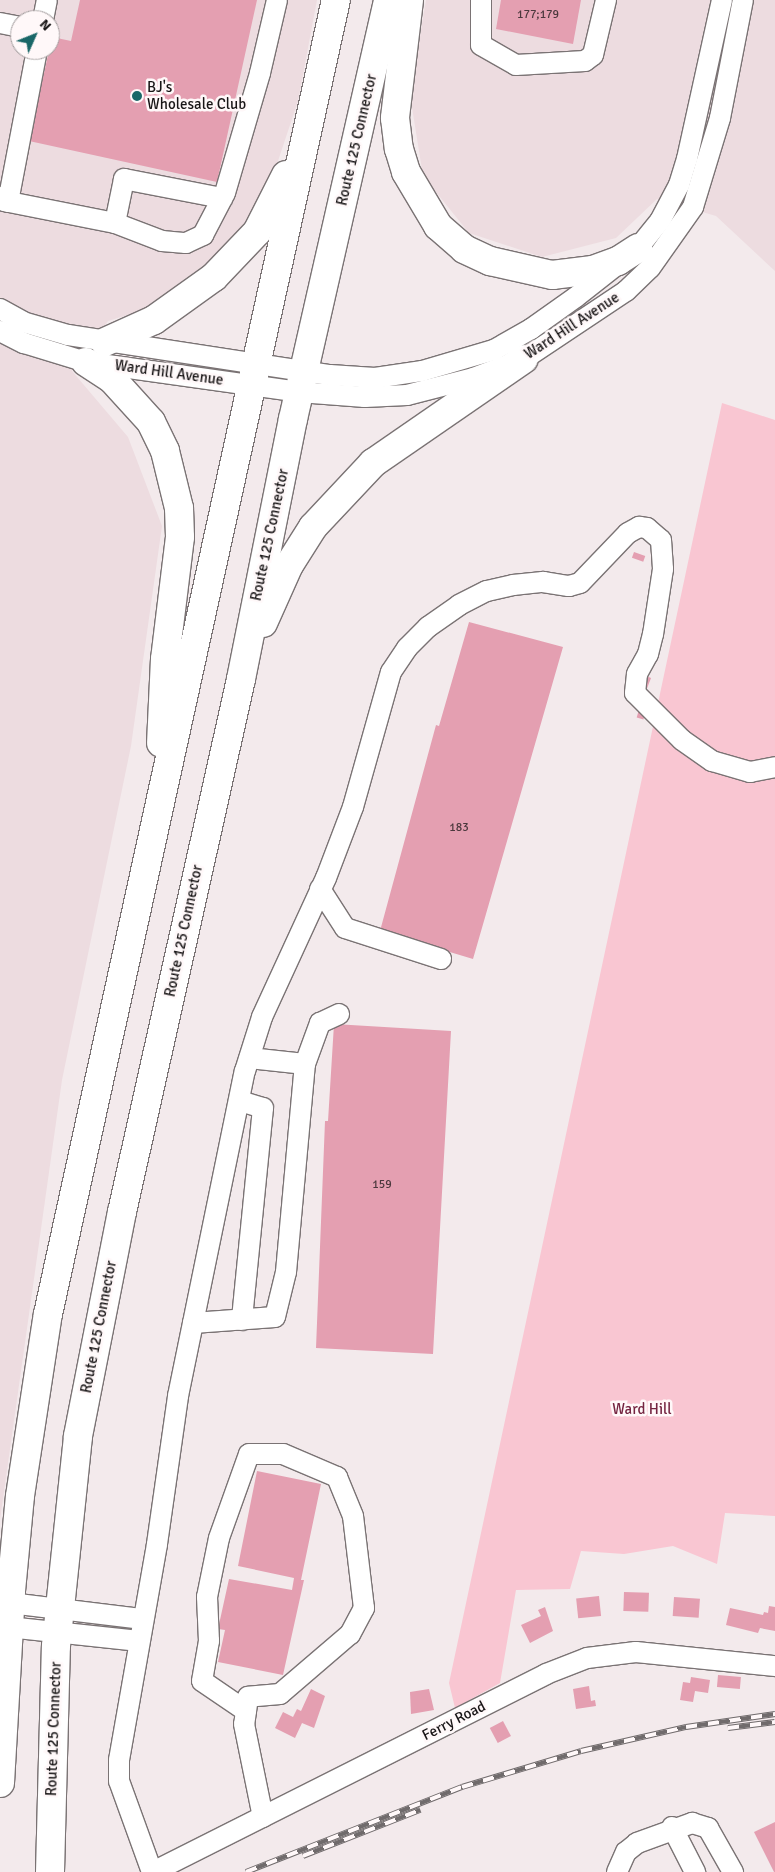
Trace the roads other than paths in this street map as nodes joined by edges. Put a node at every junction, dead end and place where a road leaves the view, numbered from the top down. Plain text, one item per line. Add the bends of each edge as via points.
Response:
1 (277, 0) edge
2 (336, 0) edge
3 (388, 0) edge
4 (409, 0) edge
5 (481, 0) edge
6 (606, 0) edge
7 (722, 0) edge
8 (743, 0) edge
9 (34, 60) edge
10 (306, 139) junction
11 (222, 198) junction
12 (4, 200) edge
13 (115, 224) junction
14 (638, 248) junction
15 (0, 309) edge
16 (0, 331) edge
17 (105, 342) junction
18 (524, 359) junction
19 (86, 362) junction
20 (254, 374) junction
21 (302, 381) junction
22 (244, 665) junction
23 (775, 767) edge
24 (160, 810) junction
25 (320, 889) junction
26 (441, 959) dead end
27 (339, 1014) dead end
28 (249, 1058) junction
29 (305, 1064) junction
30 (240, 1101) junction
31 (242, 1320) junction
32 (193, 1323) junction
33 (9, 1615) junction
34 (143, 1618) junction
35 (58, 1620) junction
36 (139, 1642) junction
37 (775, 1666) edge
38 (246, 1711) junction
39 (0, 1783) edge
40 (263, 1817) junction
41 (672, 1828) junction
42 (50, 1872) edge
43 (153, 1872) edge
44 (617, 1872) edge
45 (695, 1872) edge
46 (733, 1872) edge

1 - 11 street via 260,73
2 - 10 highway
3 - 21 highway, Route 125 Connector
4 - 14 highway via 395,118 398,149 406,172 438,226 464,249 490,262 552,275 593,270
5 - 6 street via 481,45 516,65 585,61 593,55
7 - 14 street, Ward Hill Avenue via 680,185 660,221
8 - 18 street, Ward Hill Avenue via 720,118 693,208 650,268 626,291
9 - 12 street
10 - 17 highway via 261,227 214,277 154,320
10 - 20 highway
11 - 13 street via 203,235 186,243 162,241
11 - 13 street via 124,179
12 - 13 street
14 - 21 street, Ward Hill Avenue via 531,329 486,353 422,371 375,378
15 - 17 street, Ward Hill Avenue via 42,330
16 - 19 street, Ward Hill Avenue via 24,343
17 - 20 street, Ward Hill Avenue
18 - 21 street, Ward Hill Avenue via 474,378 407,395 365,397
18 - 22 highway via 373,463 329,508 289,565
19 - 20 street, Ward Hill Avenue
19 - 24 highway via 112,379 151,422 165,451 179,508 180,537 162,695
20 - 21 street, Ward Hill Avenue
20 - 24 highway
21 - 22 highway, Route 125 Connector
22 - 35 highway, Route 125 Connector via 105,1291 78,1436
23 - 25 street via 750,772 712,761 682,740 635,693 637,674 648,654 653,634 663,552 655,533 639,527 621,539 580,583 569,586 543,582 487,591 459,605 428,627 407,648 391,672 353,807
24 - 33 highway via 48,1314 20,1496
25 - 26 street via 345,928
25 - 28 street via 262,1017
27 - 29 street via 320,1023
28 - 29 street
28 - 30 street
29 - 31 street via 286,1272 275,1317
30 - 31 street via 263,1108
30 - 32 street
31 - 32 street
32 - 34 street via 178,1396
33 - 35 street
33 - 39 highway
34 - 35 street
34 - 36 street
35 - 36 street
35 - 42 highway, Route 125 Connector
36 - 43 street via 119,1760 119,1781
37 - 40 street, Ferry Road via 636,1652 587,1658 546,1674
38 - 38 street via 248,1696 280,1694 350,1634 364,1608 353,1516 336,1477 283,1454 249,1454 219,1538 207,1597 210,1640 202,1681
38 - 40 street via 244,1724
40 - 43 street, Ferry Road
41 - 44 street via 636,1843 626,1852
41 - 45 street
41 - 46 street via 692,1822 708,1828

